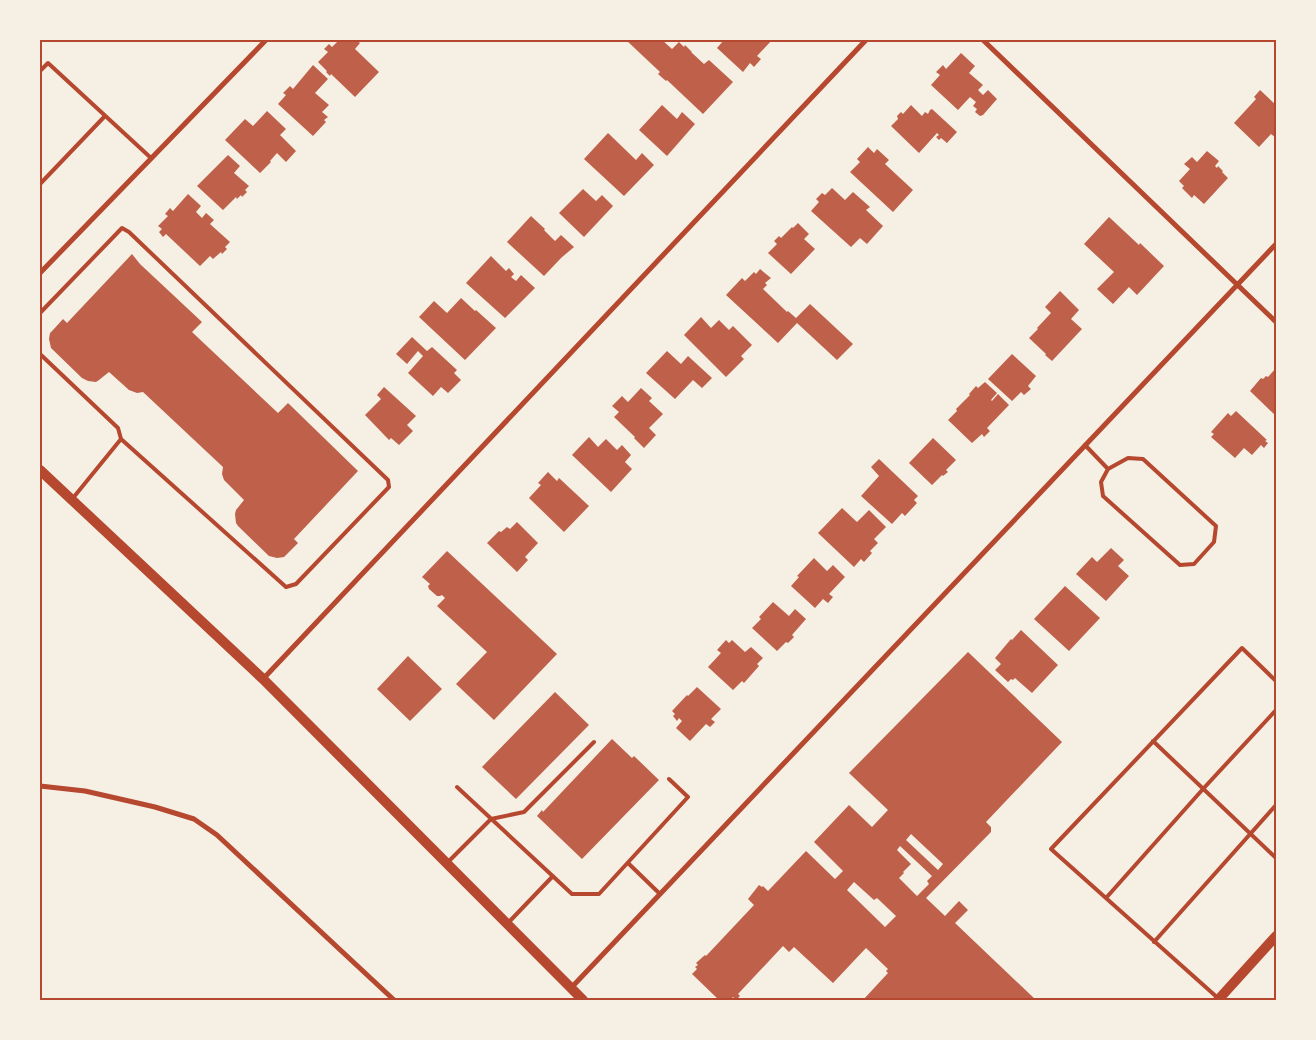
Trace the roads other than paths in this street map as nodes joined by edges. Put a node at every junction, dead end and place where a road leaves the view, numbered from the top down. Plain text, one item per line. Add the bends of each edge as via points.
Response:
1 (266, 40) edge
2 (866, 40) edge
3 (983, 40) edge
4 (40, 71) edge
5 (105, 116) junction
6 (151, 158) junction
7 (40, 184) edge
8 (1276, 244) edge
9 (40, 273) edge
10 (1237, 284) junction
11 (40, 313) edge
12 (1276, 322) edge
13 (40, 354) edge
14 (121, 439) junction
15 (1085, 445) junction
16 (1108, 469) junction
17 (40, 470) edge
18 (72, 500) junction
19 (263, 679) junction
20 (1276, 682) edge
21 (1276, 710) edge
22 (1154, 741) junction
23 (594, 742) dead end
24 (669, 779) dead end
25 (40, 786) edge
26 (457, 787) dead end
27 (1203, 789) junction
28 (1276, 805) edge
29 (491, 819) junction
30 (1251, 834) junction
31 (1276, 858) edge
32 (448, 863) junction
33 (628, 863) junction
34 (553, 876) junction
35 (660, 894) junction
36 (1106, 898) junction
37 (507, 924) junction
38 (1276, 936) edge
39 (1154, 942) junction
40 (571, 988) junction
41 (1218, 999) edge
42 (394, 1000) edge
43 (583, 1000) edge

1 - 6 street
2 - 19 street
3 - 10 street
4 - 5 lane via 48,63
5 - 6 lane
5 - 7 lane
6 - 9 street
8 - 10 street
10 - 12 street
10 - 15 street
11 - 14 lane via 122,228 388,480 389,487 296,584 286,587
13 - 14 lane via 118,428
14 - 18 lane
15 - 16 lane
15 - 35 street
16 - 16 lane via 1101,482 1103,496 1180,565 1194,564 1214,542 1216,526 1144,459 1128,458
17 - 18 main road
18 - 19 main road
19 - 32 main road
20 - 22 lane via 1242,648
21 - 27 lane
22 - 27 lane
22 - 36 lane via 1050,849
23 - 29 lane via 524,812
24 - 33 lane via 688,797
25 - 42 street via 85,791 194,819 217,836
26 - 29 lane
27 - 30 lane
27 - 36 lane
28 - 30 lane
29 - 32 lane
29 - 34 lane
30 - 31 lane
30 - 39 lane
32 - 37 main road
33 - 34 lane via 599,894 572,894
33 - 35 lane
34 - 37 lane
35 - 40 street
36 - 39 lane
37 - 40 main road
38 - 41 main road
39 - 41 lane
40 - 43 main road

